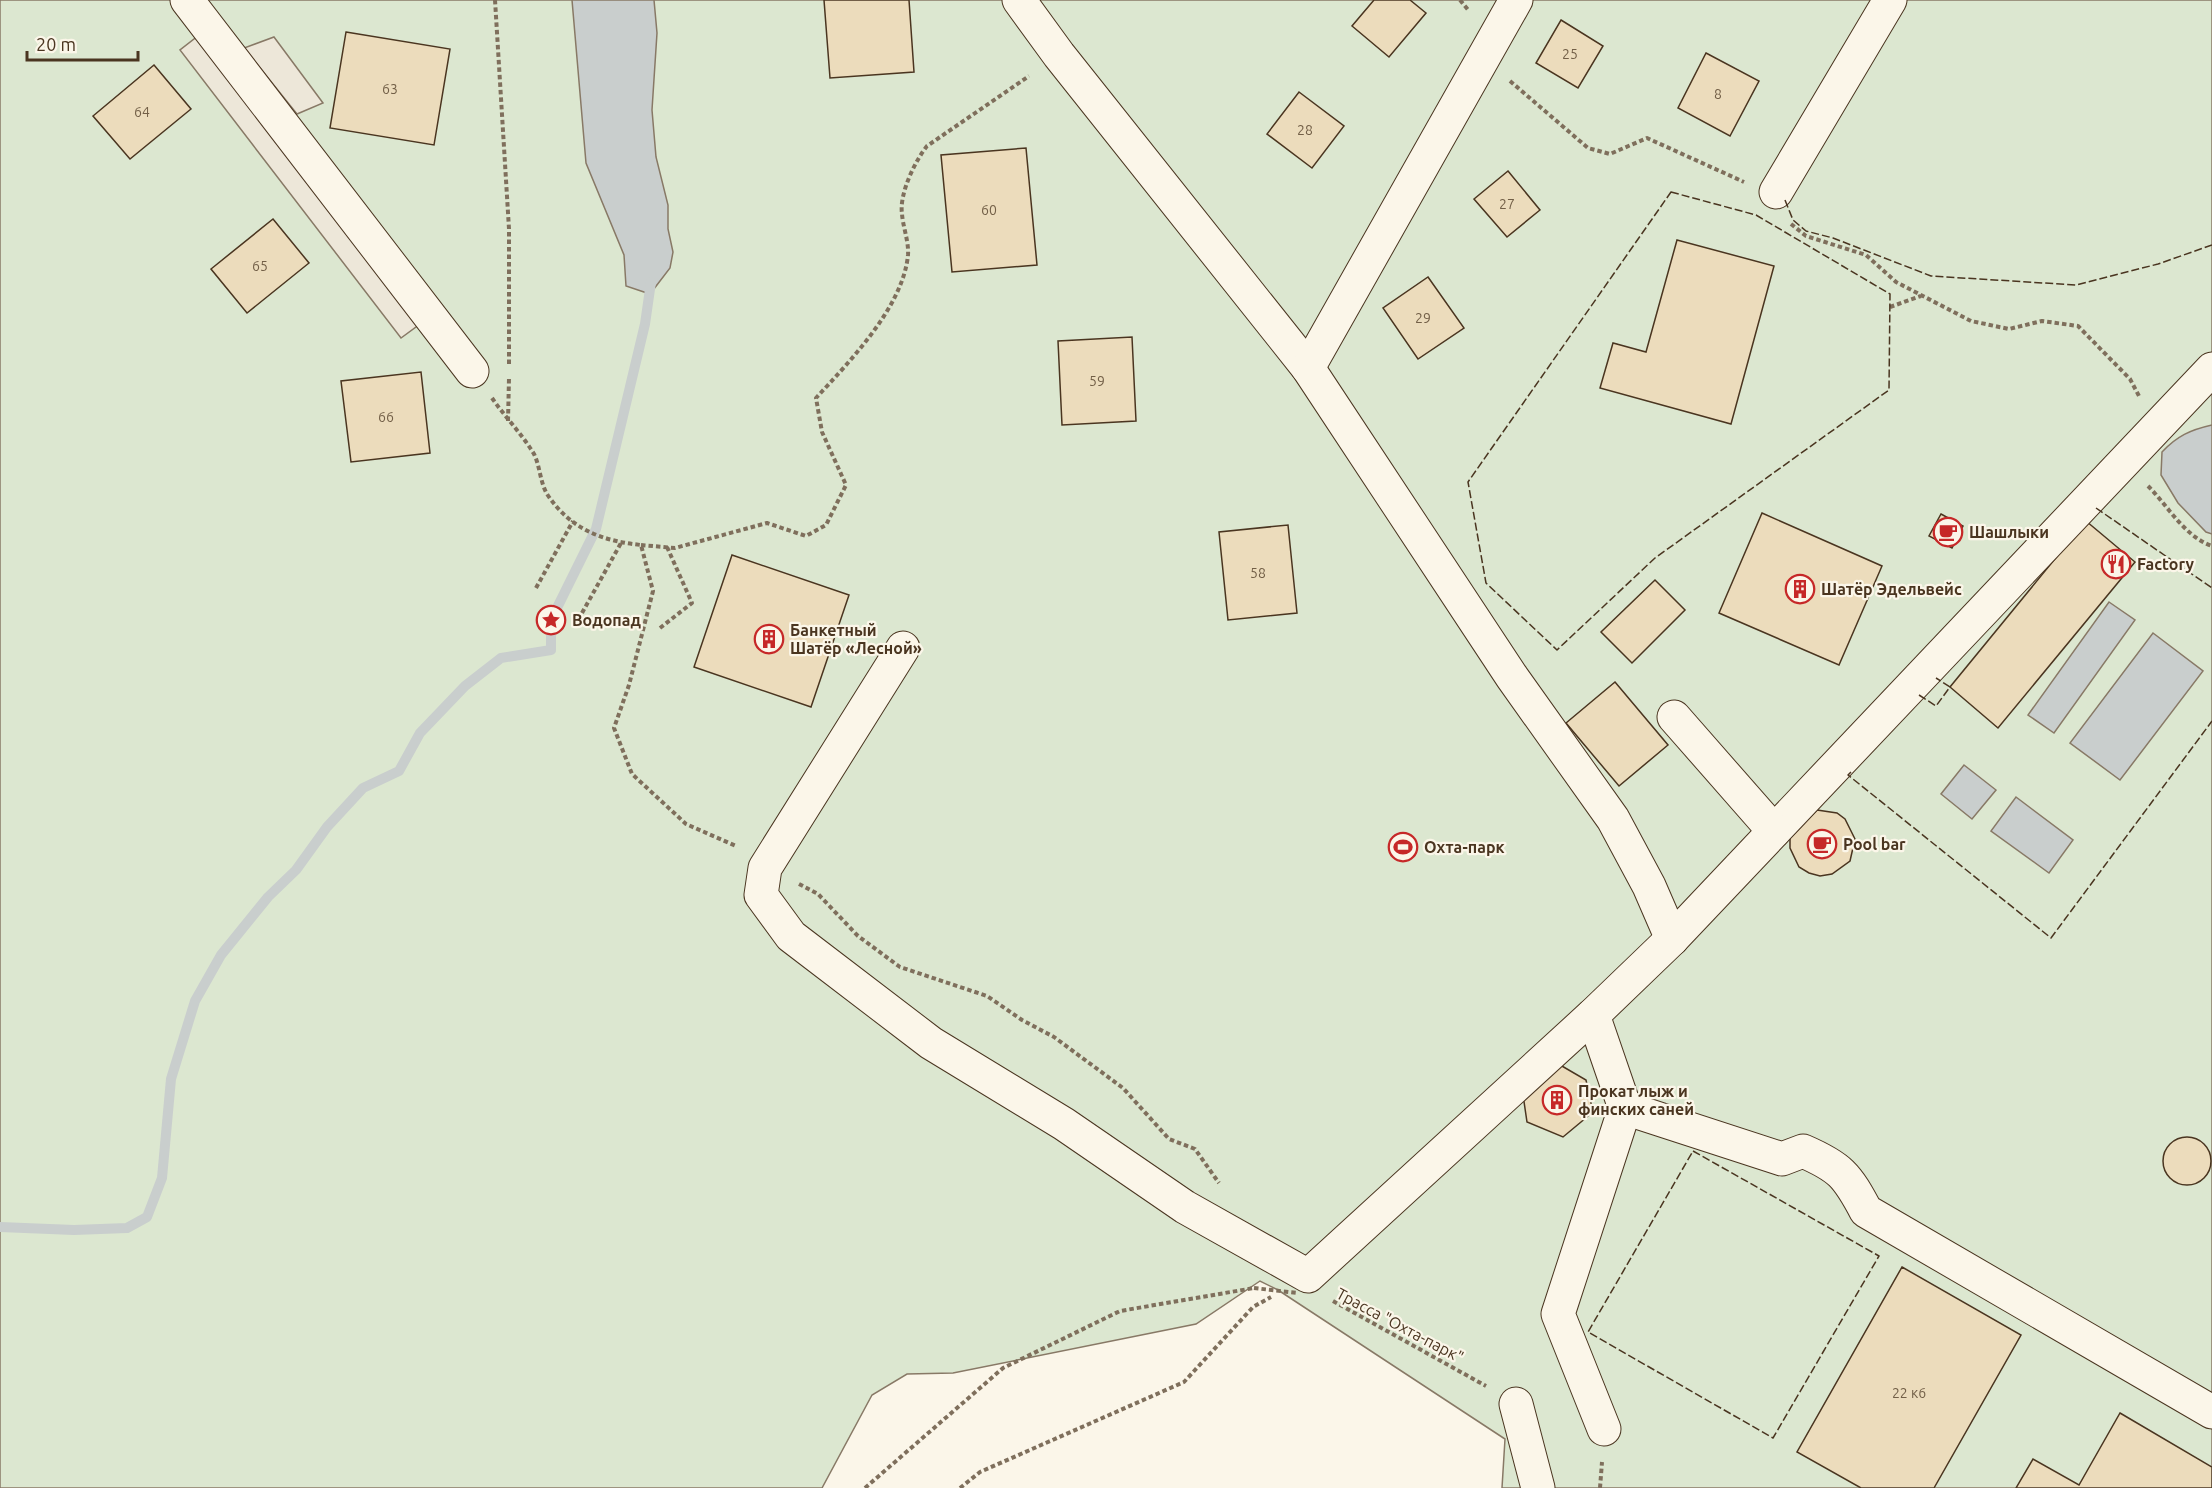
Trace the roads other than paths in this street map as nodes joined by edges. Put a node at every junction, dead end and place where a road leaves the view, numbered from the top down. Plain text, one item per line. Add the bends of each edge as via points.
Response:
1 (187, 0) edge
2 (1516, 0) edge
3 (1890, 0) edge
4 (1034, 6) edge
5 (1776, 192) road end
6 (1308, 368) junction
7 (2212, 369) edge
8 (472, 371) dead end
9 (903, 648) dead end
10 (1674, 717) dead end
11 (1774, 831) junction
12 (1672, 939) junction
13 (1593, 1016) junction
14 (1625, 1108) junction
15 (1516, 1404) road end
16 (2212, 1412) edge
17 (1604, 1429) dead end
18 (1538, 1488) edge

1 - 8 lane
2 - 6 lane
3 - 5 lane
4 - 6 lane via 1059,55
6 - 12 lane via 1512,677 1613,819
7 - 11 lane
9 - 13 lane via 765,868 761,895 791,936 931,1043 1064,1124 1310,1291
10 - 11 lane
11 - 12 lane
12 - 13 lane
13 - 14 lane
14 - 16 lane via 1782,1159 1803,1151 1833,1164 1852,1184 1866,1211
14 - 17 lane via 1558,1314
15 - 18 lane

